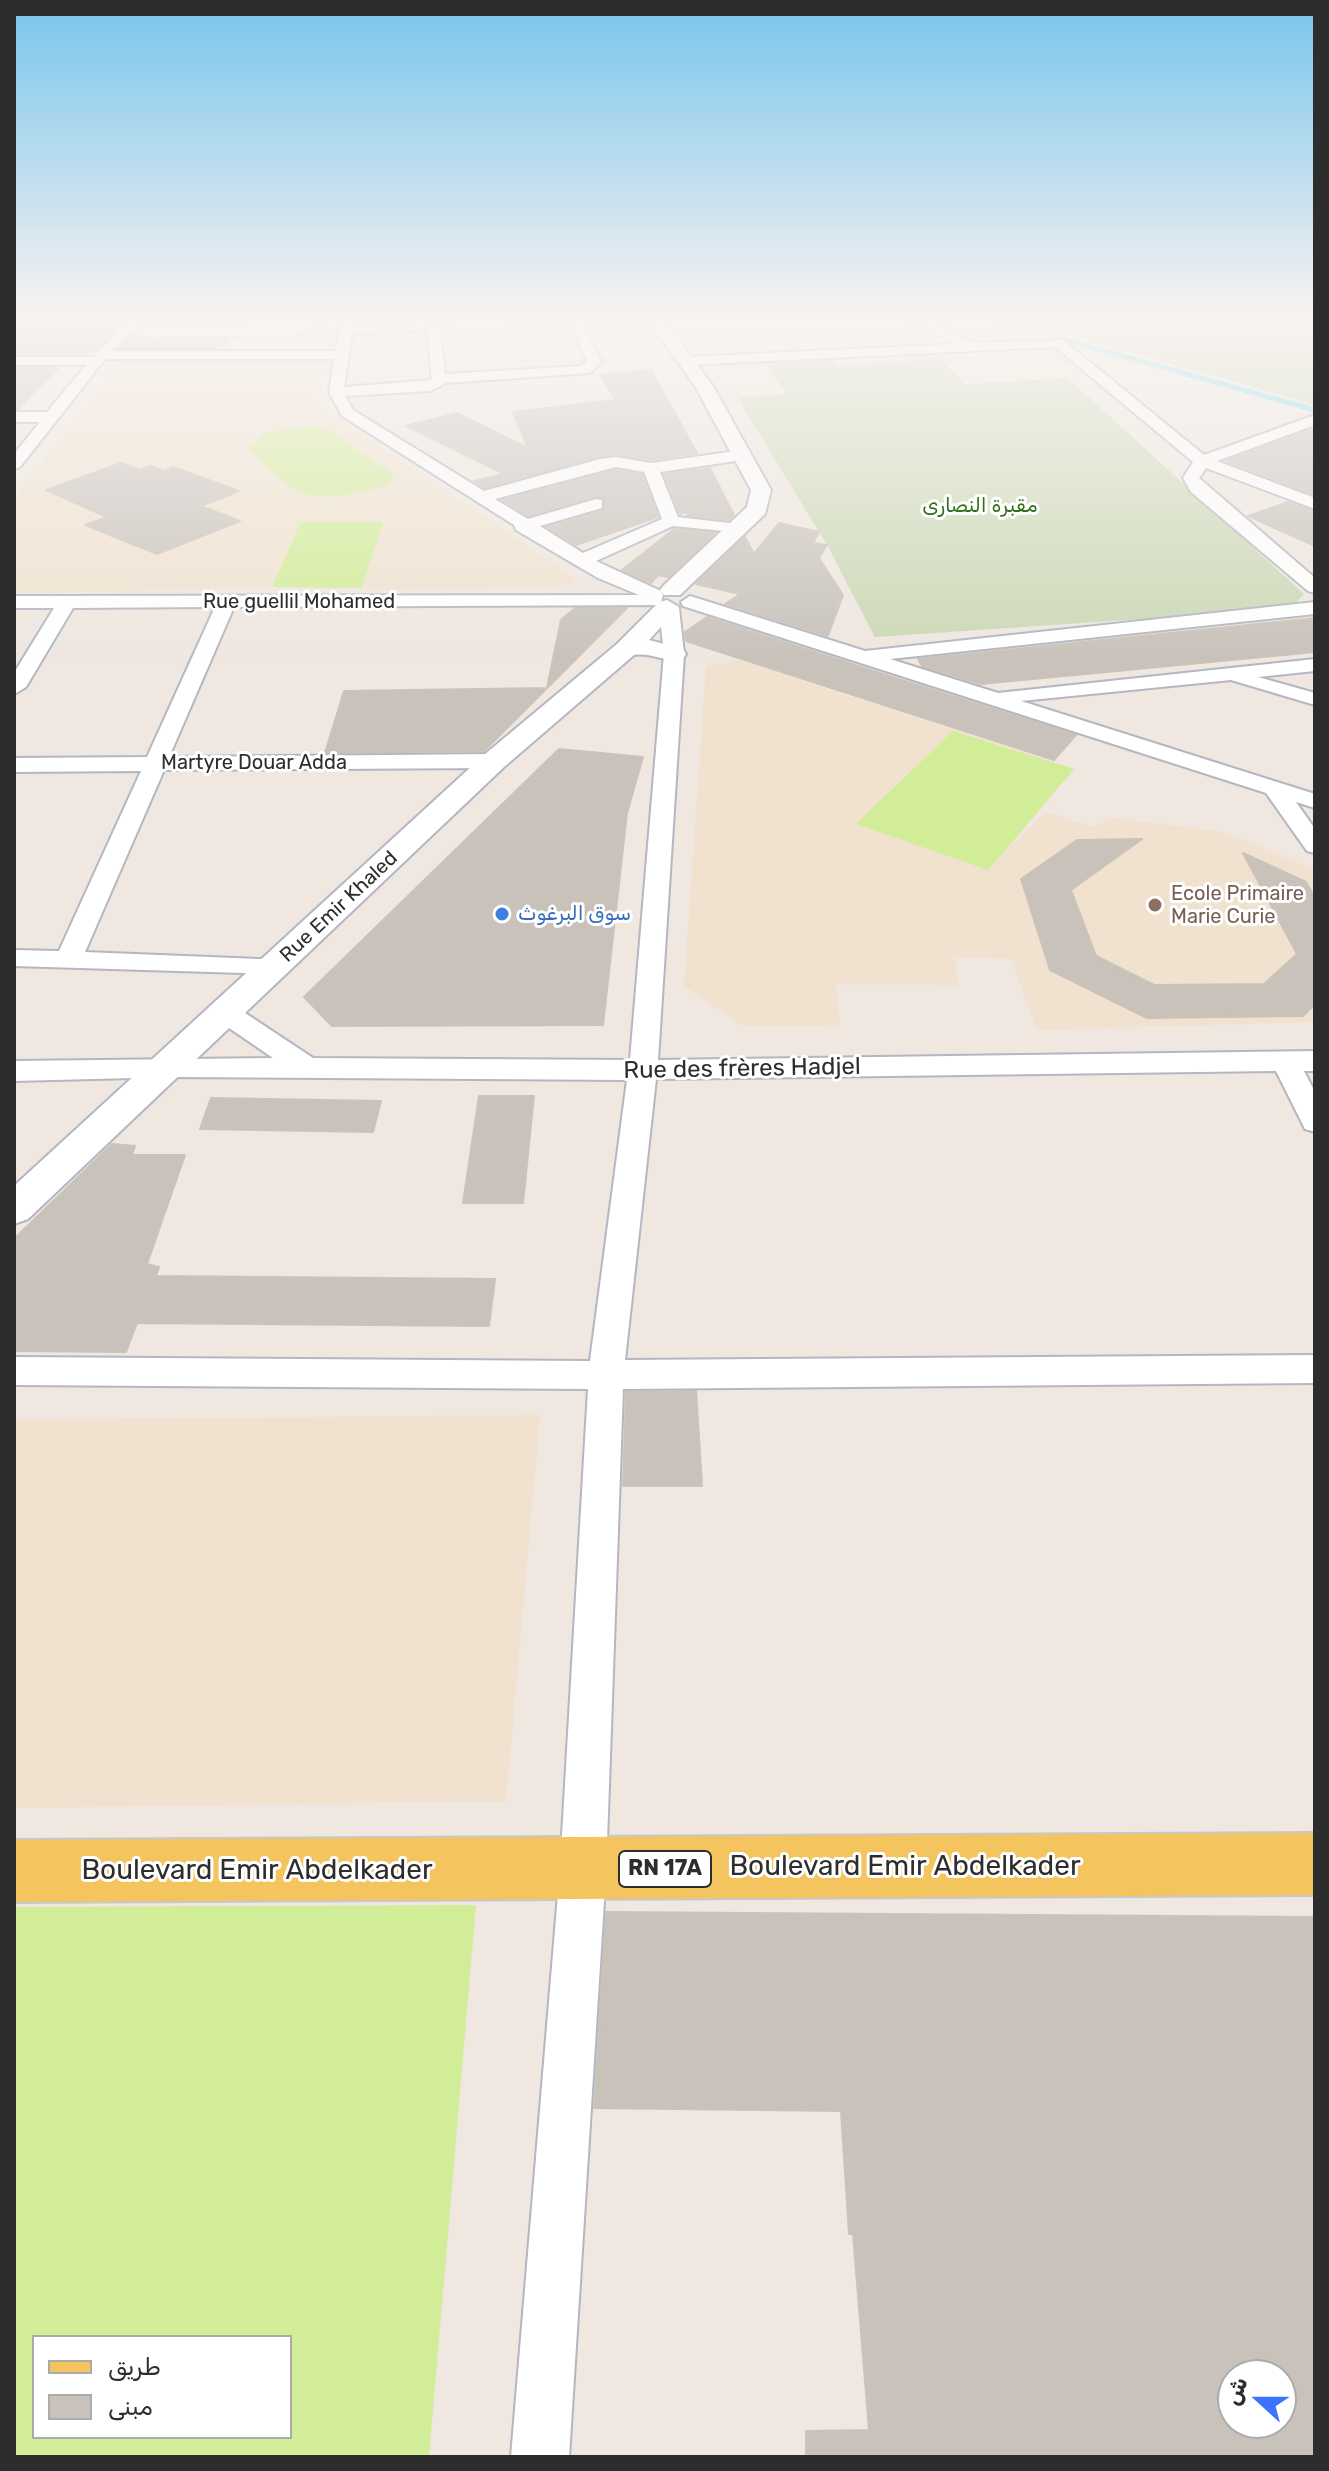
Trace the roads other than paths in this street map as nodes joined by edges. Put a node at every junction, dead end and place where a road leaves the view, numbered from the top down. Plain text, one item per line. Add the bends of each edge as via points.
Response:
1 (42, 429) edge
2 (373, 429) edge
3 (728, 429) edge
4 (1163, 429) edge
5 (1289, 429) edge
6 (743, 455) junction
7 (1202, 461) junction
8 (14, 464) edge
9 (651, 468) junction
10 (482, 497) junction
11 (1313, 502) edge
12 (596, 504) dead end
13 (671, 521) junction
14 (522, 526) junction
15 (738, 529) junction
16 (583, 560) junction
17 (604, 574) junction
18 (1315, 587) edge
19 (668, 601) junction
20 (14, 602) edge
21 (67, 602) junction
22 (227, 602) junction
23 (584, 602) junction
24 (1315, 608) edge
25 (626, 649) junction
26 (674, 654) junction
27 (862, 656) junction
28 (1315, 665) edge
29 (1222, 673) junction
30 (16, 687) dead end
31 (990, 697) junction
32 (1315, 699) edge
33 (494, 761) junction
34 (155, 764) junction
35 (14, 765) edge
36 (1273, 787) junction
37 (1315, 801) edge
38 (1315, 846) edge
39 (14, 958) edge
40 (69, 959) junction
41 (275, 966) junction
42 (226, 1013) junction
43 (1285, 1061) junction
44 (1315, 1061) edge
45 (167, 1068) junction
46 (309, 1069) junction
47 (643, 1070) junction
48 (14, 1071) edge
49 (1315, 1122) edge
50 (14, 1209) edge
51 (1315, 1369) edge
52 (14, 1371) edge
53 (606, 1375) junction
54 (1315, 1864) edge
55 (583, 1870) junction
56 (14, 1871) edge
57 (540, 2457) edge

1 - 8 street
2 - 10 street
3 - 6 street, Rue Emir Khaled
4 - 7 street
5 - 7 street
6 - 9 street
6 - 15 street, Rue Emir Khaled via 761,490 757,509
7 - 11 street
7 - 18 street via 1191,478 1197,488
9 - 10 street via 600,464
9 - 13 street
10 - 14 street
12 - 14 street
13 - 15 street
13 - 16 street
14 - 16 street
15 - 19 street, Rue Emir Khaled
16 - 17 street
17 - 19 street
17 - 23 street via 608,593
19 - 23 street, Rue guellil Mohamed
19 - 25 street, Rue Emir Khaled
19 - 26 street
19 - 27 street
20 - 21 street, Rue guellil Mohamed
21 - 22 street, Rue guellil Mohamed
21 - 30 street
22 - 23 street, Rue guellil Mohamed
22 - 34 street
24 - 27 street
25 - 26 street via 644,646
25 - 33 street, Rue Emir Khaled
26 - 47 street
27 - 31 street
28 - 29 street
29 - 31 street
29 - 32 street
31 - 36 street
33 - 34 street, Martyre Douar Adda
33 - 41 street, Rue Emir Khaled
34 - 35 street, Martyre Douar Adda
34 - 40 street
36 - 37 street
36 - 38 street
39 - 40 street
40 - 41 street
41 - 42 street, Rue Emir Khaled
42 - 45 street, Rue Emir Khaled
42 - 46 street
43 - 44 street, Rue des frères Hadjel
43 - 47 street, Rue des frères Hadjel
43 - 49 street
45 - 46 street, Rue des frères Hadjel
45 - 48 street, Rue des frères Hadjel
45 - 50 street, Rue Emir Khaled
46 - 47 street, Rue des frères Hadjel
47 - 53 street
51 - 53 street
52 - 53 street
53 - 55 street
54 - 55 main road, Boulevard Emir Abdelkader / RN 17A
55 - 56 main road, Boulevard Emir Abdelkader / RN 17A
55 - 57 street

